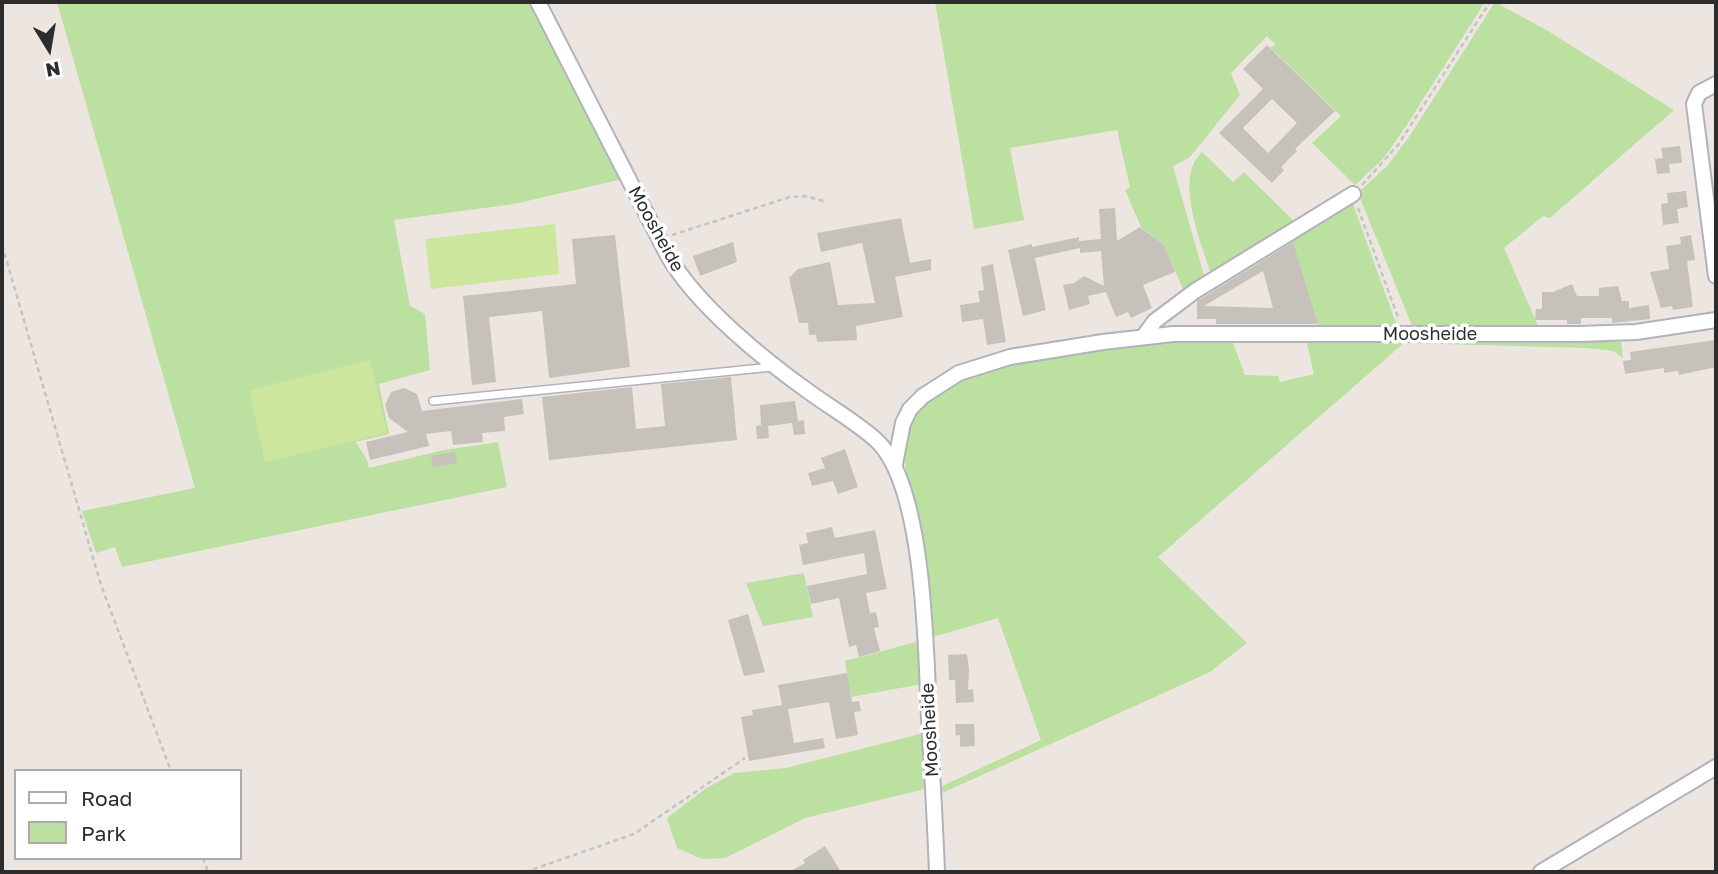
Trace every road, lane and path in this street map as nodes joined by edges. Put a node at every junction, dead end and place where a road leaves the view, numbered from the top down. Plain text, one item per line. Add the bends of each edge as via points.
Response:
1 (538, 2) edge
2 (1490, 2) edge
3 (1716, 84) edge
4 (1353, 194) junction
5 (827, 202) dead end
6 (659, 240) junction
7 (2, 245) edge
8 (1716, 276) edge
9 (1716, 320) edge
10 (1404, 335) junction
11 (1143, 337) junction
12 (776, 366) junction
13 (433, 401) dead end
14 (895, 464) junction
15 (745, 758) dead end
16 (1716, 767) edge
17 (170, 769) edge
18 (525, 872) edge
19 (937, 872) edge
20 (1541, 872) edge

1 - 6 street, Moosheide
2 - 4 path via 1398,145
3 - 8 street via 1699,93 1694,102
4 - 10 path
4 - 11 street via 1209,281 1161,315
5 - 6 path via 790,197
6 - 12 street, Moosheide via 703,302
7 - 17 path via 104,596
9 - 10 street, Moosheide via 1636,332
10 - 11 street, Moosheide
11 - 14 street, Moosheide via 1010,357 959,373 930,390 910,410 900,431
12 - 13 lane
12 - 14 street, Moosheide via 875,439
14 - 19 street, Moosheide via 917,550
15 - 18 path via 634,834
16 - 20 street

